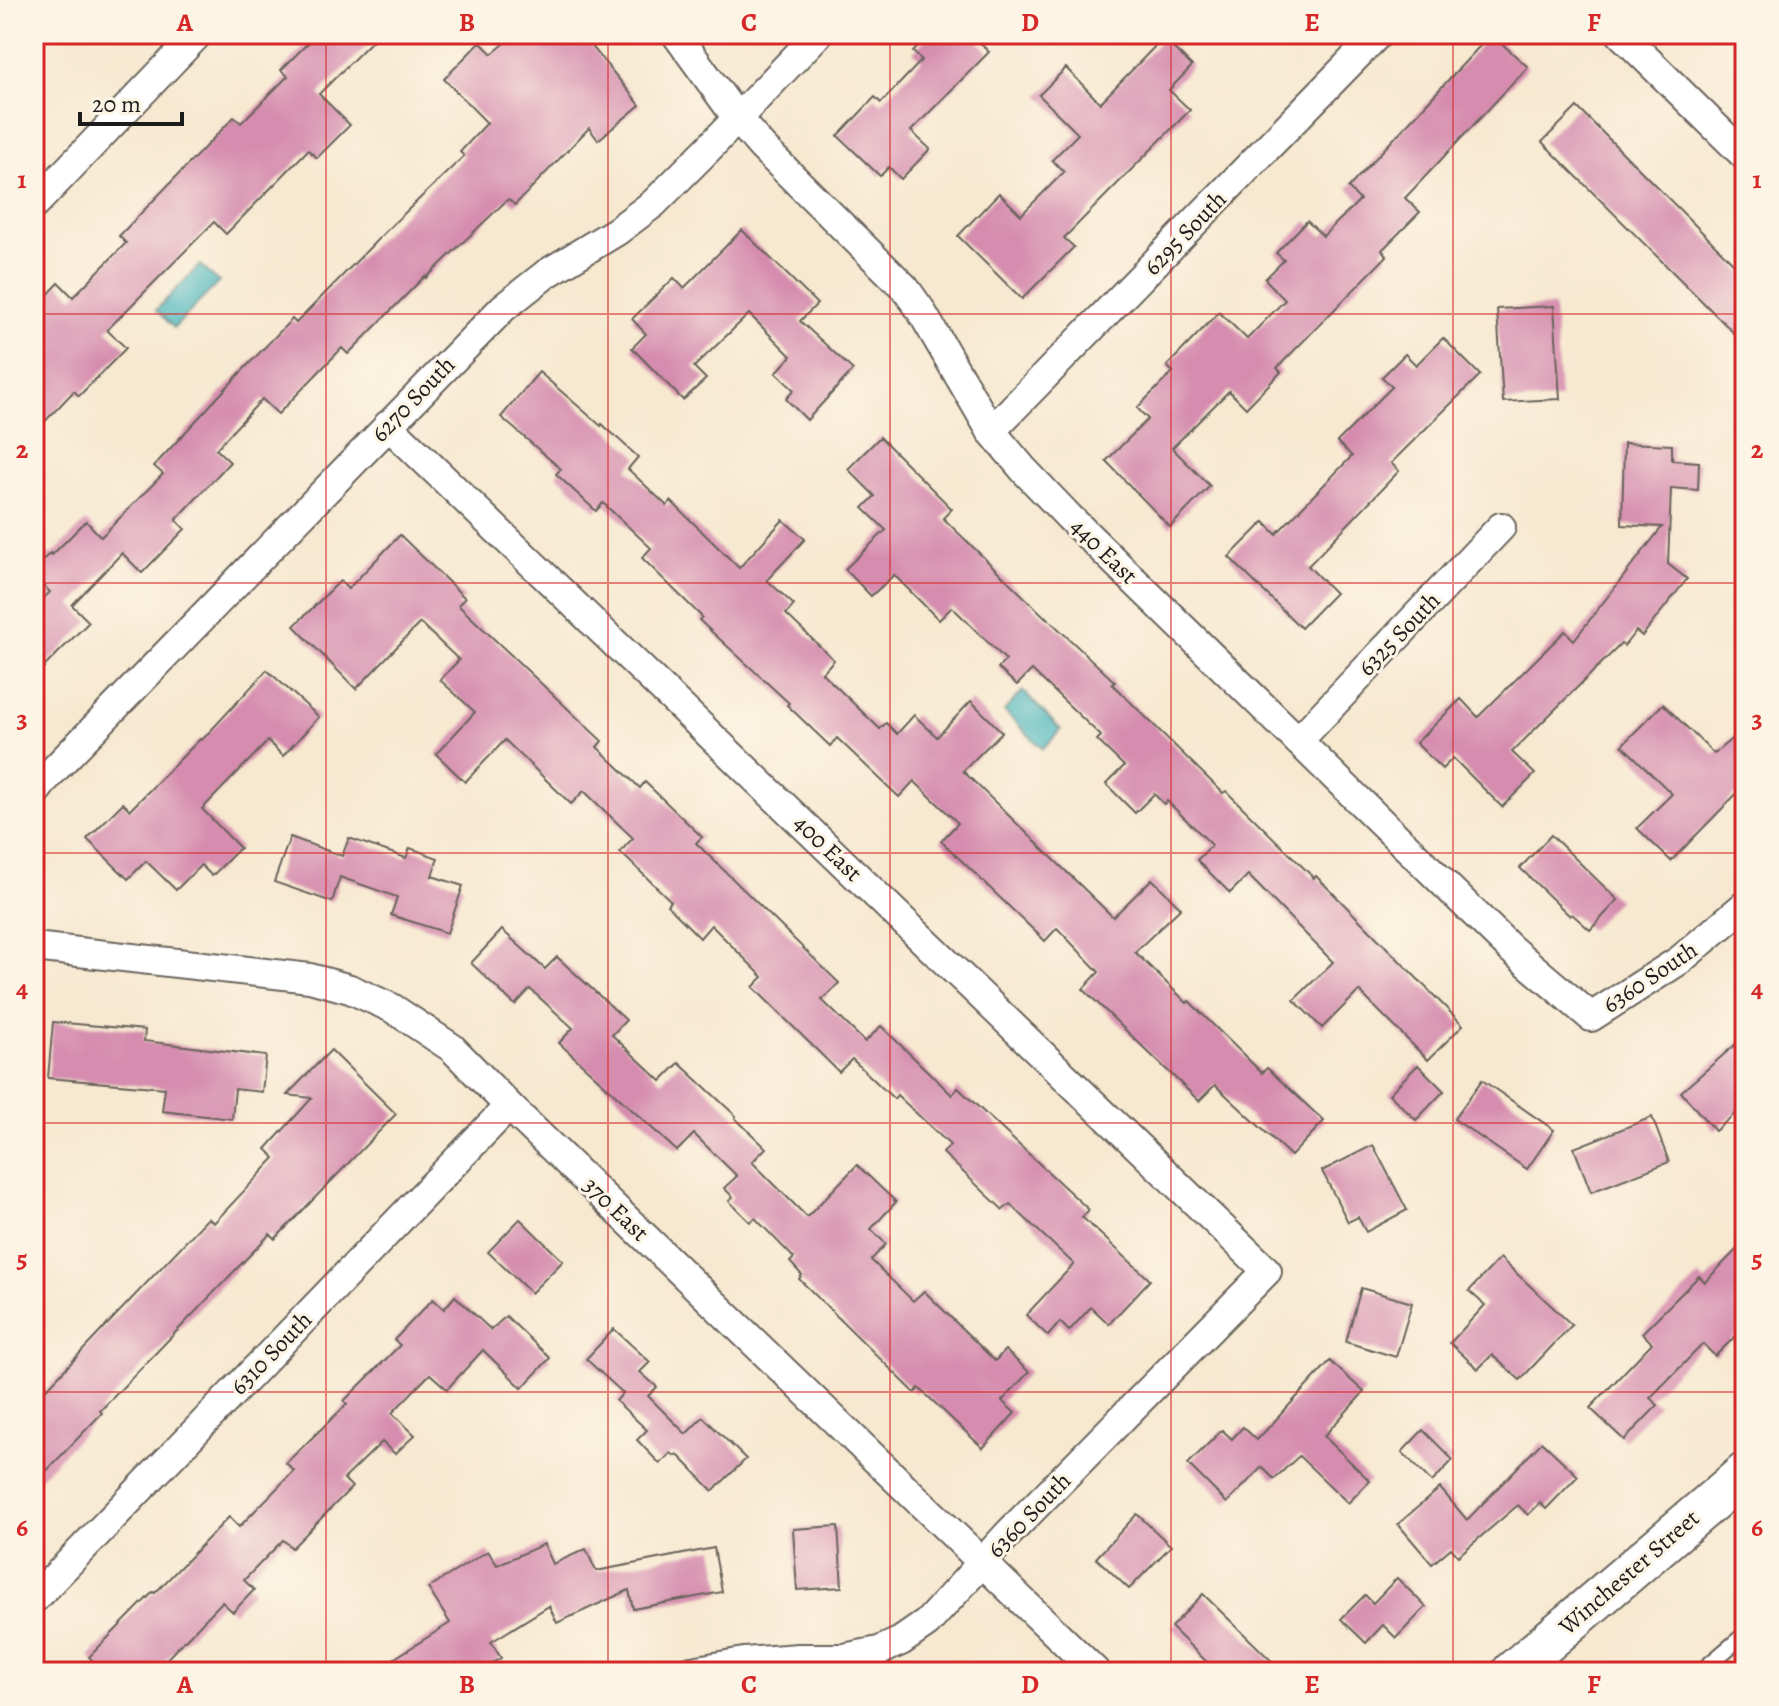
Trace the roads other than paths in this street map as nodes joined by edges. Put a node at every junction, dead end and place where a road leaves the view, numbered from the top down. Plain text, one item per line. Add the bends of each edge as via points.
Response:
1 (198, 34) edge
2 (676, 34) edge
3 (818, 34) edge
4 (1378, 34) edge
5 (1621, 34) edge
6 (737, 118) junction
7 (1745, 156) edge
8 (34, 205) edge
9 (388, 425) junction
10 (991, 431) junction
11 (1501, 527) dead end
12 (1298, 741) junction
13 (34, 794) edge
14 (1745, 905) edge
15 (34, 947) edge
16 (1591, 1017) joint
17 (509, 1106) junction
18 (1267, 1271) joint
19 (1745, 1473) edge
20 (984, 1562) junction
21 (34, 1599) edge
22 (1745, 1634) edge
23 (1520, 1669) edge
24 (686, 1672) edge
25 (1096, 1672) edge
26 (1700, 1672) edge

1 - 8 street
2 - 6 street, 440 East
3 - 6 street, 6270 South
4 - 10 street, 6295 South
5 - 7 street
6 - 9 street, 6270 South via 654,203 503,308
6 - 10 street, 440 East via 905,288
9 - 13 street, 6270 South
9 - 18 street, 400 East
10 - 12 street, 440 East via 1069,517
11 - 12 street, 6325 South
12 - 16 street, 440 East via 1511,949
14 - 16 street, 6360 South via 1680,960
15 - 17 street, 370 East via 310,978 350,989 392,1008 452,1048
17 - 20 street, 370 East
17 - 21 street, 6310 South
18 - 20 street, 6360 South
19 - 23 main road, Winchester Street
20 - 24 street, 6360 South via 927,1623 879,1651
20 - 25 street, 370 East
22 - 26 lane

